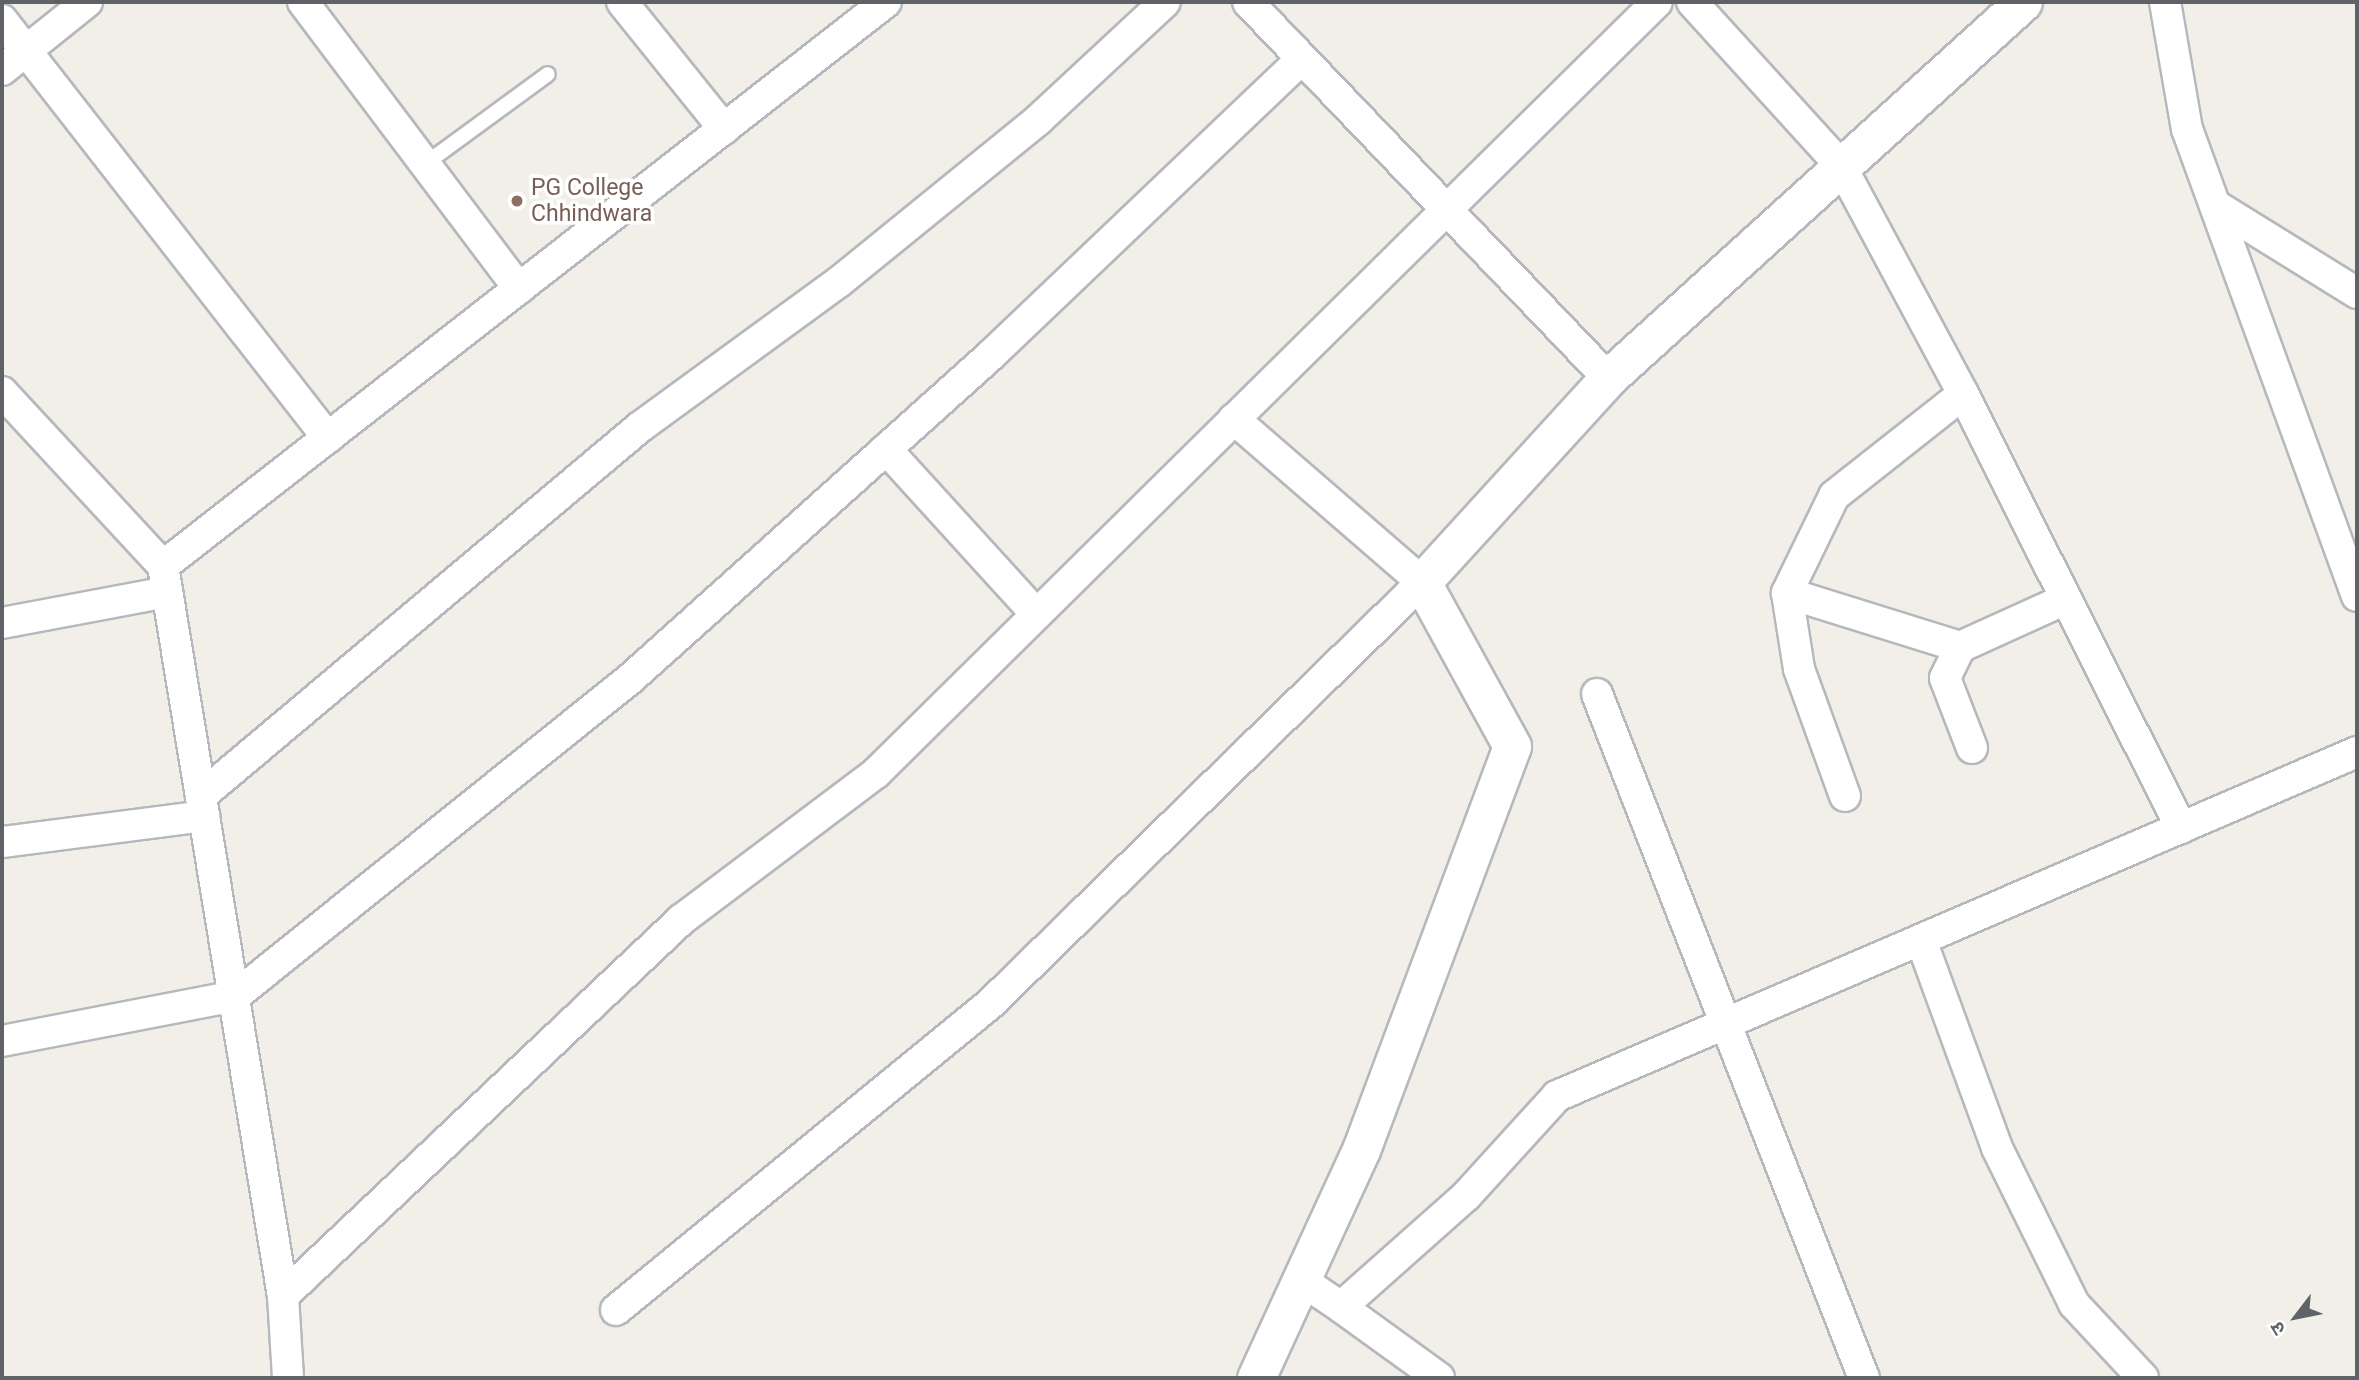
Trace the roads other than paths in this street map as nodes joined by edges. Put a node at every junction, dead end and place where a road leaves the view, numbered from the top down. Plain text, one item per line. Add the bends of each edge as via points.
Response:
1 (87, 2) edge
2 (303, 2) edge
3 (622, 2) edge
4 (886, 2) edge
5 (1165, 2) edge
6 (1248, 2) edge
7 (1657, 2) edge
8 (1692, 2) edge
9 (2022, 2) edge
10 (2165, 2) edge
11 (2, 19) edge
12 (26, 51) junction
13 (1302, 59) junction
14 (2, 70) edge
15 (548, 74) dead end
16 (724, 129) junction
17 (425, 164) junction
18 (1841, 166) junction
19 (2215, 205) junction
20 (1446, 210) junction
21 (519, 289) junction
22 (2357, 293) edge
23 (1608, 378) junction
24 (2, 392) edge
25 (1962, 394) junction
26 (12, 416) edge
27 (1234, 419) junction
28 (328, 438) junction
29 (886, 449) junction
30 (2346, 526) edge
31 (165, 579) junction
32 (1422, 582) junction
33 (1787, 593) junction
34 (2357, 596) edge
35 (2066, 599) junction
36 (1037, 614) junction
37 (2, 623) edge
38 (1960, 647) junction
39 (1597, 694) dead end
40 (1972, 748) dead end
41 (2357, 752) edge
42 (1845, 796) dead end
43 (203, 806) junction
44 (2180, 828) junction
45 (2, 842) edge
46 (1921, 940) junction
47 (235, 996) junction
48 (1727, 1023) junction
49 (2, 1041) edge
50 (1301, 1280) junction
51 (283, 1296) junction
52 (1341, 1307) junction
53 (616, 1310) dead end
54 (288, 1378) edge
55 (1256, 1378) edge
56 (1439, 1378) edge
57 (1864, 1378) edge
58 (2143, 1378) edge

1 - 12 street
2 - 17 street
3 - 16 street
4 - 16 street
5 - 43 street via 1038,120 839,282 640,427
6 - 13 street
7 - 20 street
8 - 18 street
9 - 18 street
10 - 19 street via 2187,129
11 - 12 street
12 - 14 street
12 - 28 street
13 - 20 street
13 - 29 street
15 - 17 lane
16 - 21 street
17 - 21 street
18 - 23 street
18 - 25 street
19 - 22 street
19 - 30 street
20 - 23 street
20 - 27 street
21 - 28 street
23 - 32 street
24 - 26 street
25 - 33 street via 1834,496
25 - 35 street
26 - 31 street
27 - 32 street
27 - 36 street
28 - 31 street
29 - 36 street
29 - 47 street via 630,679
30 - 34 street
31 - 37 street
31 - 43 street
32 - 50 street via 1512,746 1360,1150
32 - 53 street via 993,1001
33 - 38 street
33 - 42 street via 1799,670
35 - 38 street
35 - 44 street
36 - 51 street via 876,773 681,920
38 - 40 street via 1945,678
39 - 48 street
41 - 44 street
43 - 45 street
43 - 47 street
44 - 46 street
46 - 48 street
46 - 58 street via 1997,1148 2074,1304
47 - 49 street
47 - 51 street
48 - 52 street via 1557,1096 1466,1196
48 - 57 street
50 - 52 street
50 - 55 street
51 - 54 street
52 - 56 street

